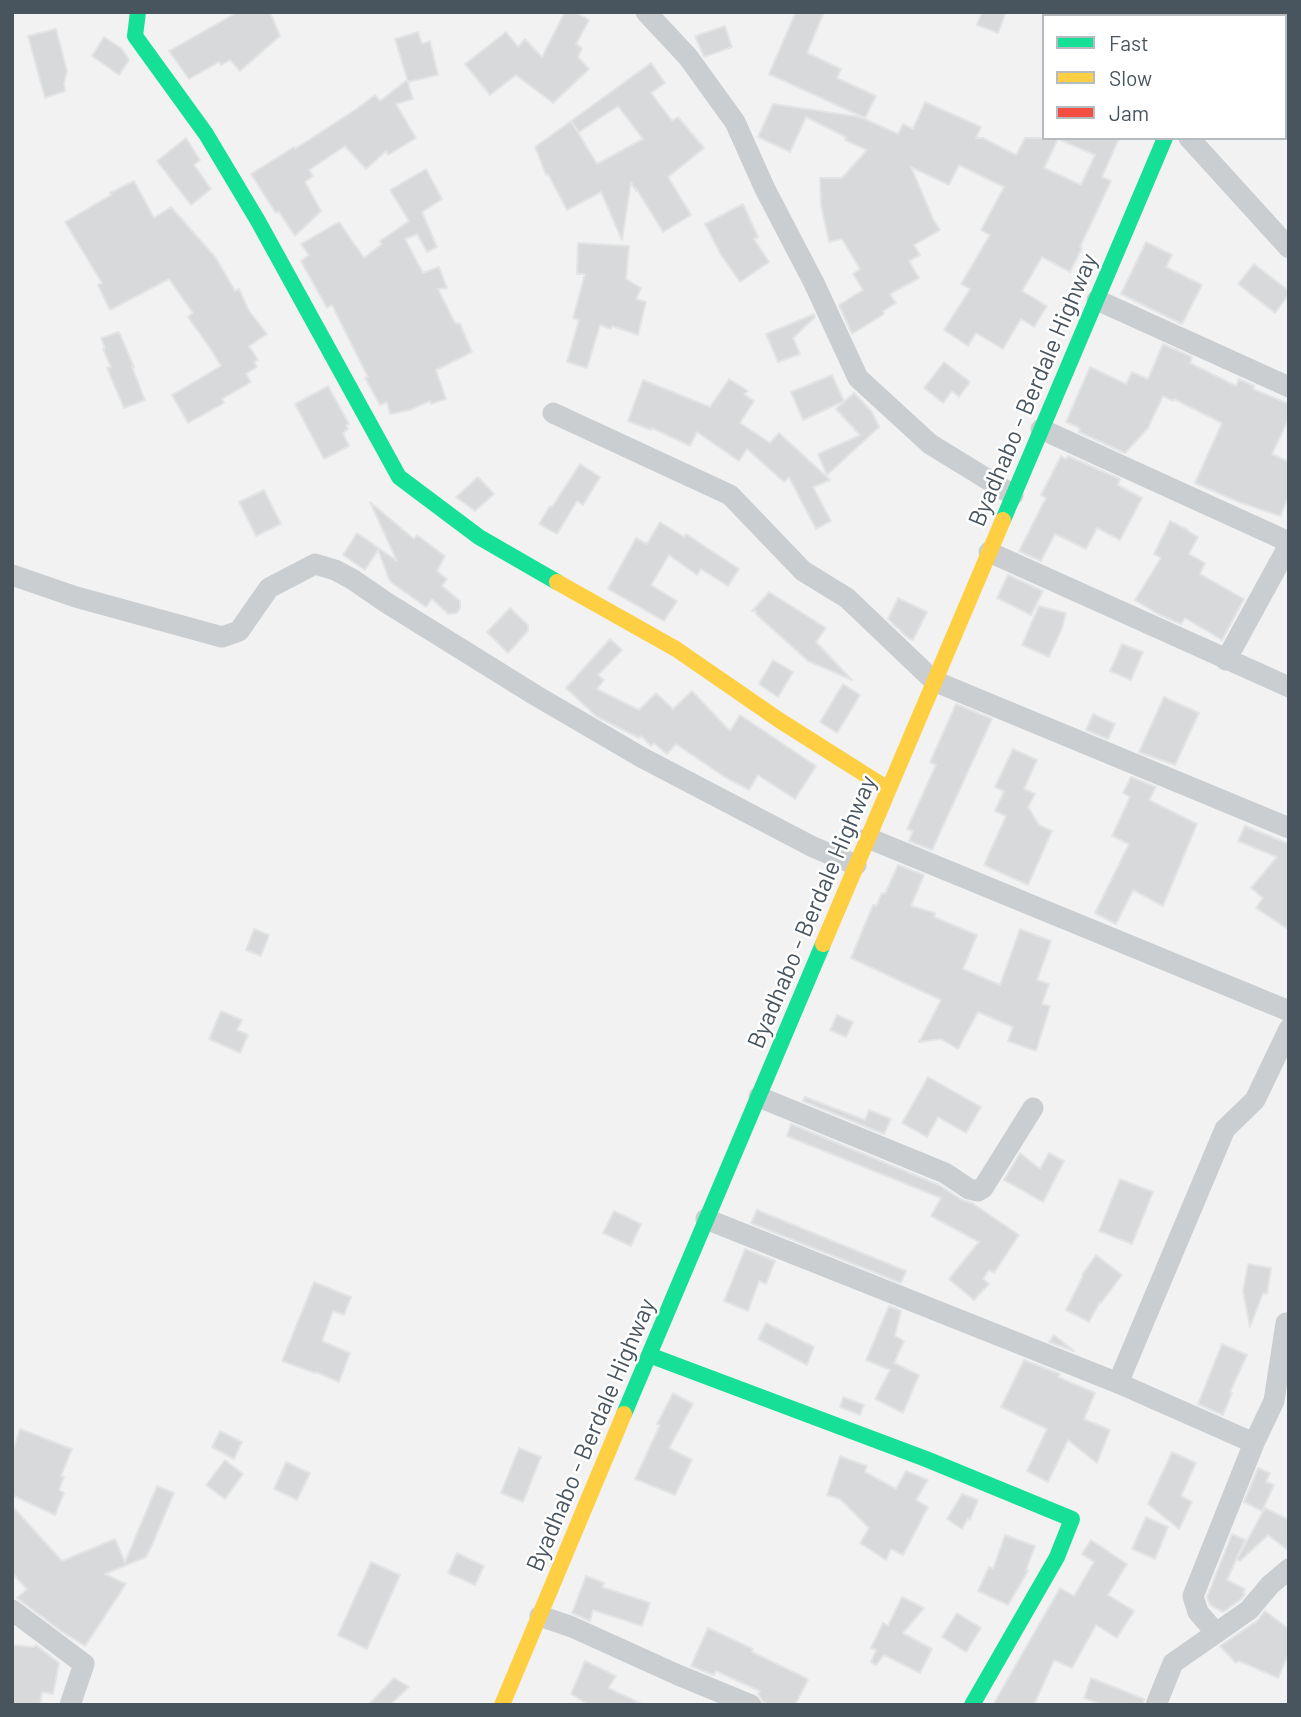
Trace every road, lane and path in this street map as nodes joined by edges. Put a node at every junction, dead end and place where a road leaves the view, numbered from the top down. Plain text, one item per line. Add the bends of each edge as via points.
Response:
1 (138, 12) edge
2 (646, 12) edge
3 (1164, 140) edge
4 (1191, 140) edge
5 (1289, 248) edge
6 (1097, 300) junction
7 (1289, 387) edge
8 (553, 413) dead end
9 (1041, 429) junction
10 (1013, 495) junction
11 (1289, 543) edge
12 (989, 552) junction
13 (12, 575) edge
14 (1226, 660) junction
15 (934, 681) junction
16 (1289, 687) edge
17 (888, 789) junction
18 (1289, 828) edge
19 (868, 838) junction
20 (856, 865) junction
21 (1289, 1011) edge
22 (1289, 1029) edge
23 (758, 1097) junction
24 (1033, 1108) dead end
25 (706, 1219) junction
26 (1286, 1323) dead end
27 (649, 1355) junction
28 (1118, 1383) junction
29 (1254, 1443) junction
30 (1289, 1569) edge
31 (12, 1610) edge
32 (540, 1616) junction
33 (1216, 1633) junction
34 (70, 1705) edge
35 (502, 1705) edge
36 (751, 1705) edge
37 (972, 1705) edge
38 (1156, 1705) edge

1 - 17 street via 135,36 206,134 252,210 399,477 479,537 676,649
2 - 10 street via 688,57 735,122 859,378 930,444
3 - 6 street, Byadhabo - Berdale Highway
4 - 5 street
6 - 7 street
6 - 9 street, Byadhabo - Berdale Highway
8 - 15 street via 730,495 803,571 847,598
9 - 10 street, Byadhabo - Berdale Highway
9 - 11 street
10 - 12 street, Byadhabo - Berdale Highway
11 - 14 street
12 - 14 street
12 - 15 street, Byadhabo - Berdale Highway
13 - 20 street via 222,637 239,631 269,588 315,564 335,570 641,757
14 - 16 street
15 - 17 street, Byadhabo - Berdale Highway
15 - 18 street
17 - 19 street, Byadhabo - Berdale Highway
19 - 20 street, Byadhabo - Berdale Highway
19 - 21 street
20 - 23 street, Byadhabo - Berdale Highway
22 - 28 street via 1255,1100 1225,1129
23 - 24 street via 945,1173 978,1191
23 - 25 street, Byadhabo - Berdale Highway
25 - 27 street, Byadhabo - Berdale Highway
25 - 28 street
26 - 29 street via 1274,1401
27 - 32 street, Byadhabo - Berdale Highway
27 - 37 street via 1072,1519 1057,1557
28 - 29 street
29 - 33 street via 1193,1596 1198,1612
30 - 33 street via 1249,1610
31 - 34 street via 84,1664
32 - 35 street, Byadhabo - Berdale Highway
32 - 36 street
33 - 38 street via 1173,1663

